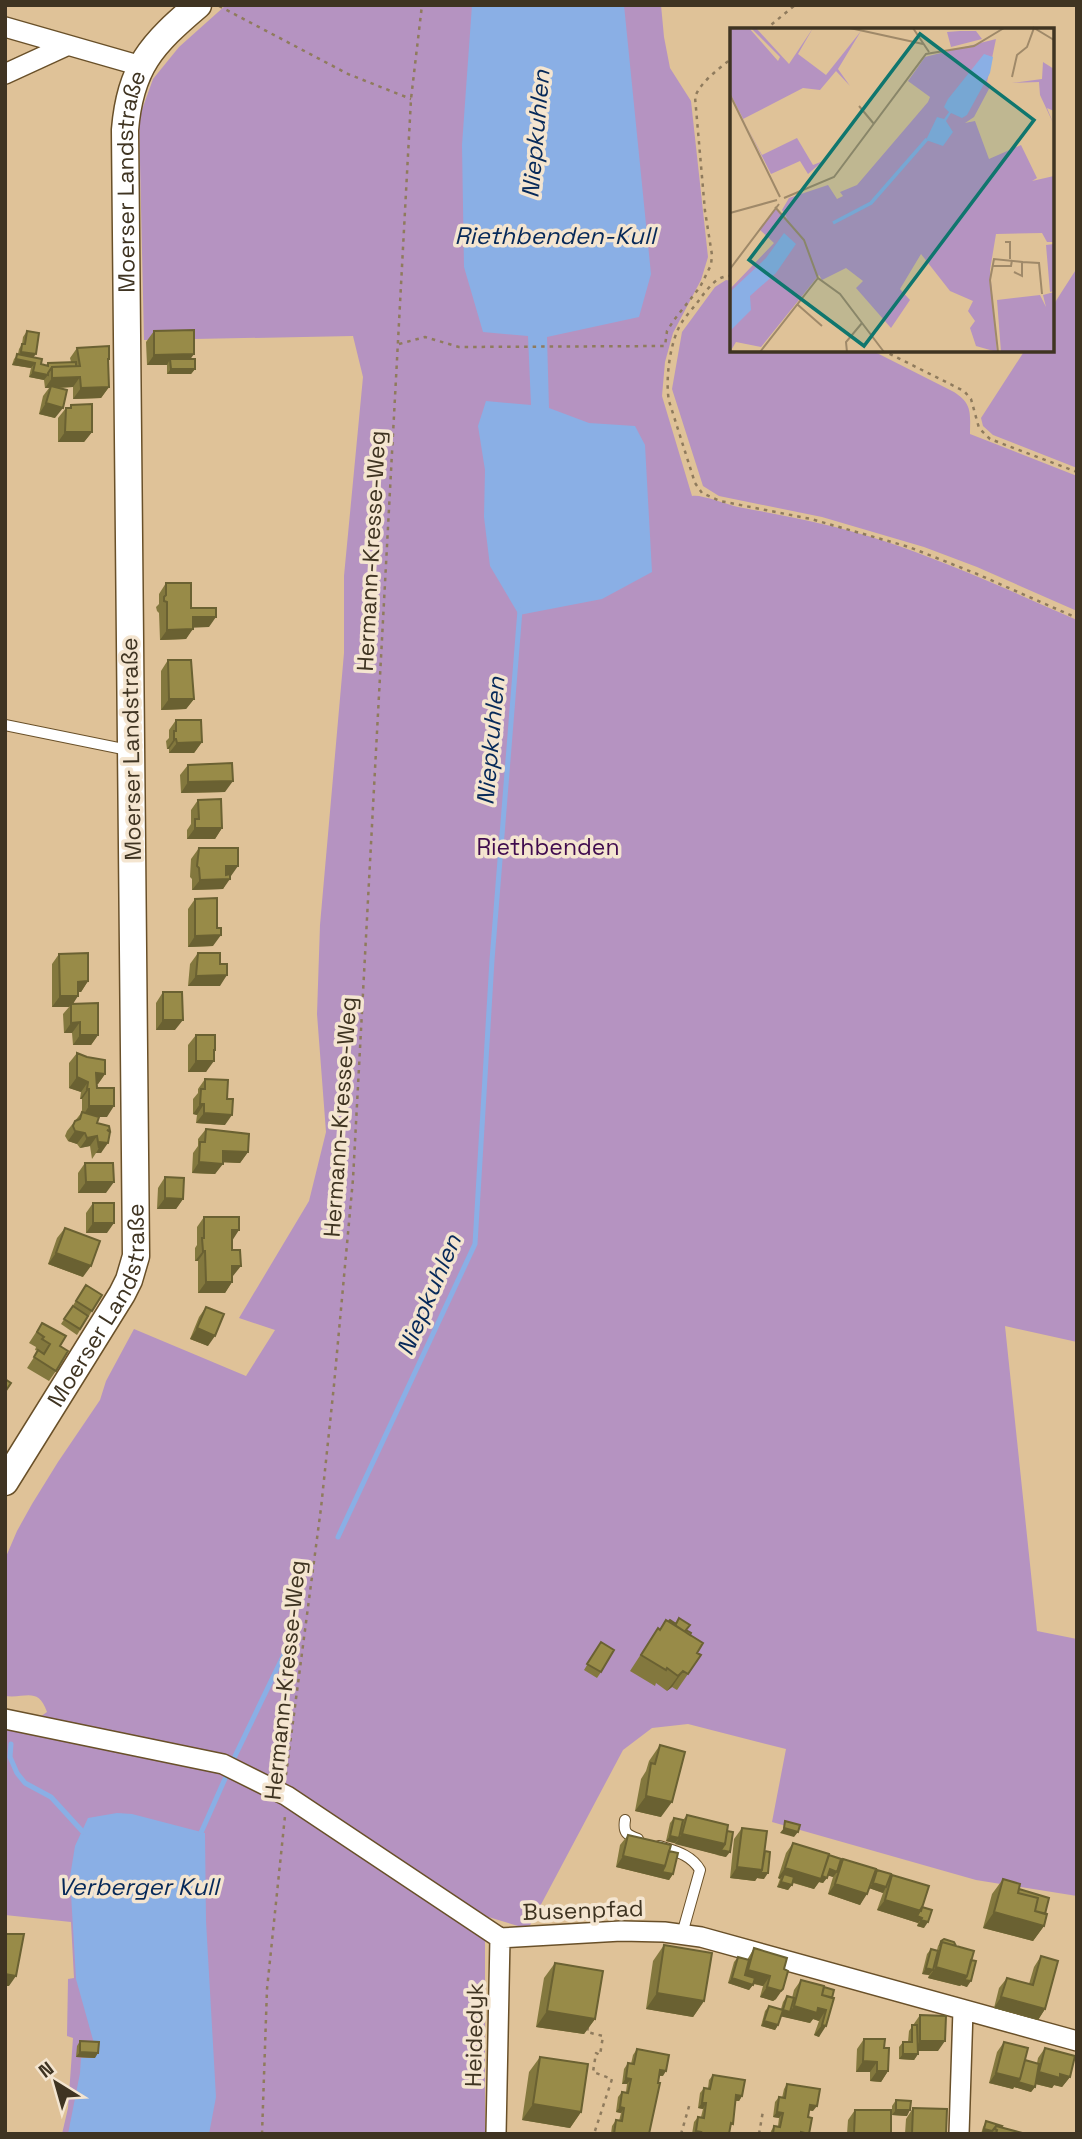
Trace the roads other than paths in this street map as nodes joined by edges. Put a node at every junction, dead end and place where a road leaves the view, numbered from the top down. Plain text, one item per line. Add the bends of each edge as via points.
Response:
1 (198, 5) edge
2 (5, 27) edge
3 (66, 46) junction
4 (141, 66) junction
5 (5, 74) edge
6 (5, 725) edge
7 (131, 751) junction
8 (5, 1482) edge
9 (5, 1719) edge
10 (625, 1820) dead end
11 (682, 1934) junction
12 (500, 1938) junction
13 (963, 2010) junction
14 (1077, 2041) edge
15 (496, 2134) edge
16 (959, 2134) edge

1 - 4 main road, Moerser Landstraße via 166,34
2 - 3 street
3 - 4 street
3 - 5 street
4 - 7 main road, Moerser Landstraße via 129,96 125,130
6 - 7 lane
7 - 8 main road, Moerser Landstraße via 136,1256 122,1294
9 - 12 street, Busenpfad via 230,1767 287,1796
10 - 11 lane via 627,1835 684,1854 700,1870
11 - 12 street, Busenpfad via 621,1931
11 - 13 street, Busenpfad
12 - 15 street, Heidedyk
13 - 14 street, Busenpfad
13 - 16 street

